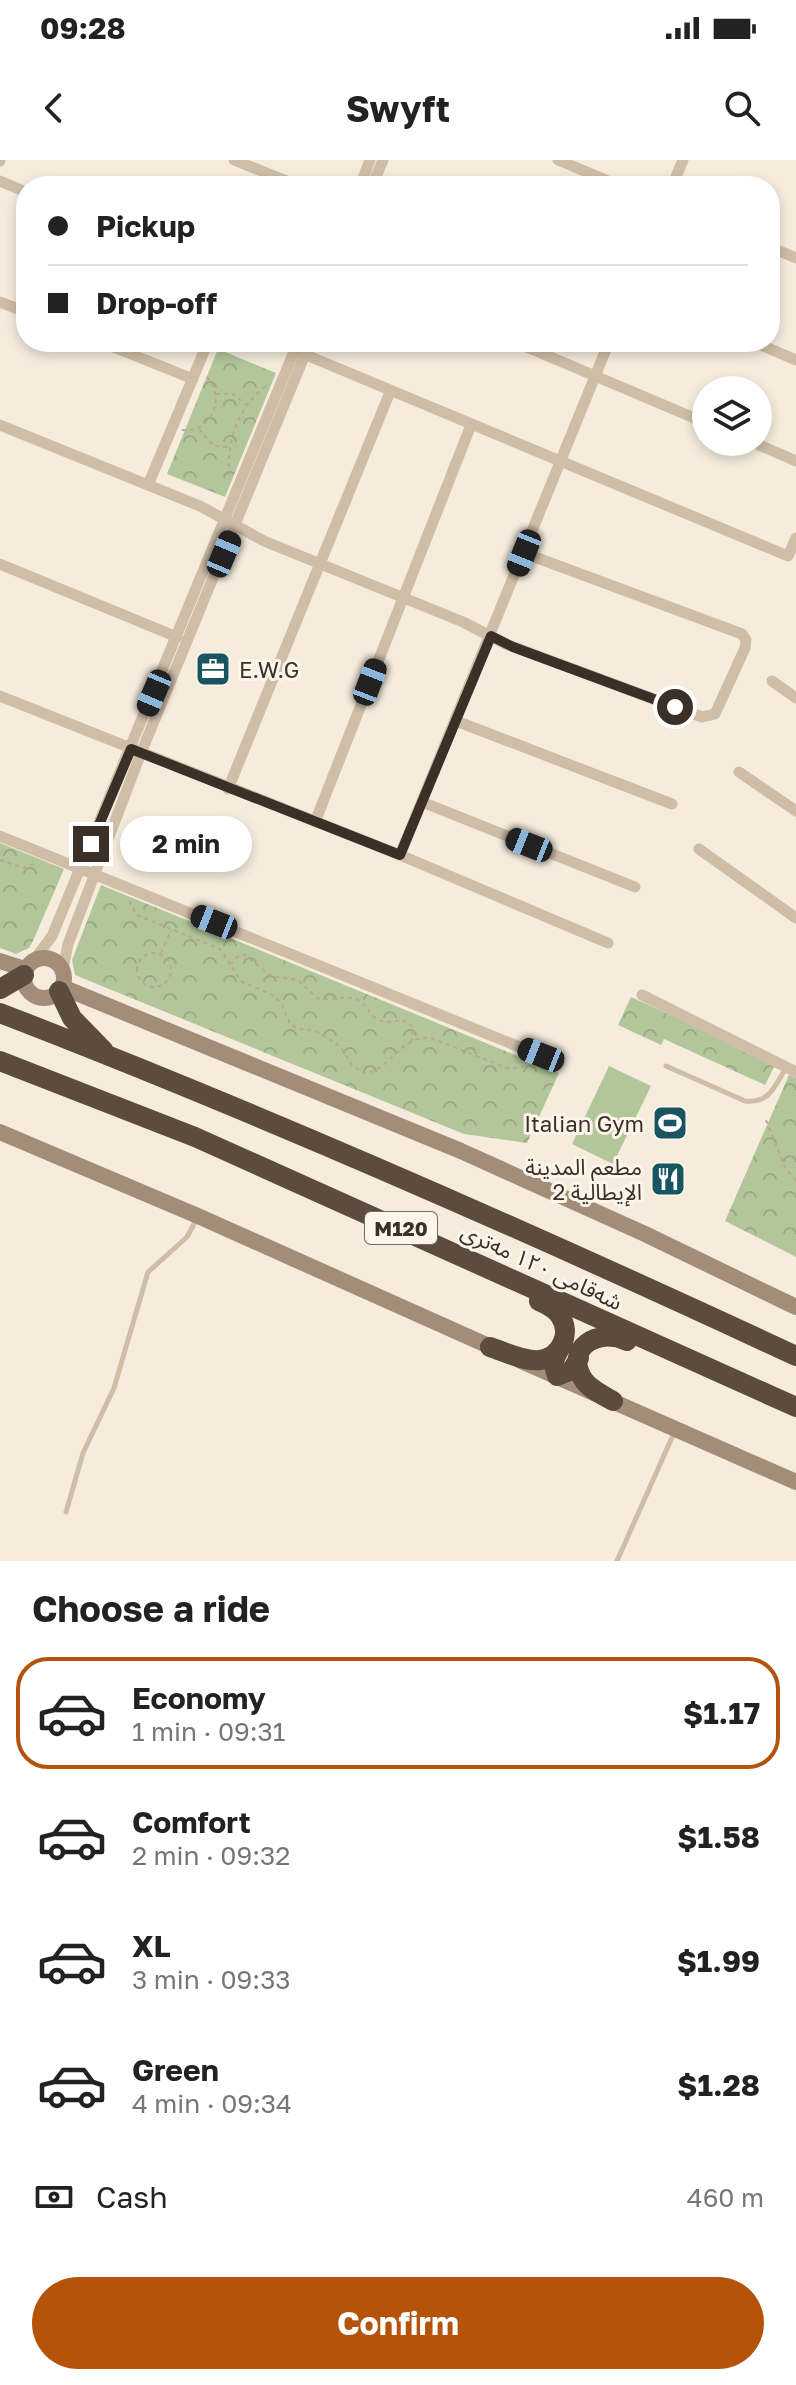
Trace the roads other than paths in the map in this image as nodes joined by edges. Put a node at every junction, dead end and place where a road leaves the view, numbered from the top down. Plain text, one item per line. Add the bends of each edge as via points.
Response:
1 (234, 160) edge
2 (558, 160) edge
3 (274, 176) edge
4 (596, 176) edge
5 (130, 352) edge
6 (204, 352) edge
7 (298, 352) edge
8 (298, 352) edge
9 (305, 352) edge
10 (539, 352) edge
11 (605, 352) edge
12 (777, 352) edge
13 (796, 360) edge
14 (195, 374) junction
15 (595, 376) junction
16 (390, 392) junction
17 (692, 417) edge
18 (0, 425) edge
19 (471, 425) junction
20 (772, 451) edge
21 (796, 461) edge
22 (560, 462) junction
23 (148, 485) junction
24 (231, 523) junction
25 (796, 538) edge
26 (524, 553) junction
27 (0, 564) edge
28 (321, 565) junction
29 (403, 598) junction
30 (491, 636) junction
31 (177, 637) junction
32 (772, 681) dead end
33 (0, 696) edge
34 (796, 698) edge
35 (456, 721) junction
36 (136, 751) junction
37 (739, 772) dead end
38 (228, 789) junction
39 (422, 802) junction
40 (672, 804) dead end
41 (796, 811) edge
42 (315, 822) junction
43 (0, 836) edge
44 (699, 849) dead end
45 (400, 855) junction
46 (81, 868) junction
47 (95, 874) junction
48 (635, 887) dead end
49 (796, 918) edge
50 (608, 943) dead end
51 (0, 961) edge
52 (28, 968) junction
53 (63, 969) junction
54 (0, 989) edge
55 (60, 989) junction
56 (642, 995) dead end
57 (0, 1013) edge
58 (106, 1054) junction
59 (0, 1061) edge
60 (559, 1063) dead end
61 (666, 1066) dead end
62 (791, 1070) edge
63 (0, 1132) edge
64 (198, 1216) junction
65 (460, 1255) junction
66 (796, 1307) edge
67 (490, 1347) junction
68 (560, 1348) junction
69 (796, 1356) edge
70 (579, 1358) junction
71 (557, 1376) junction
72 (728, 1377) junction
73 (613, 1401) junction
74 (796, 1407) edge
75 (676, 1428) junction
76 (796, 1482) edge
77 (66, 1512) dead end
78 (617, 1561) edge

1 - 3 street
2 - 4 street
5 - 14 street
6 - 14 street
7 - 24 street via 238,492
8 - 24 street
9 - 16 street
10 - 15 street
11 - 15 street
12 - 13 street
14 - 23 street
15 - 17 street
15 - 22 street
16 - 19 street
16 - 28 street
18 - 23 street
19 - 22 street
19 - 29 street
20 - 21 street
22 - 25 street via 788,556
22 - 26 street
23 - 24 street
24 - 28 street
24 - 31 street
24 - 36 street
26 - 30 street
26 - 30 street via 739,632 745,648 717,710 706,718
27 - 31 street
28 - 29 street
28 - 38 street
29 - 30 street
29 - 42 street
30 - 35 street
31 - 36 street
32 - 34 street
33 - 36 street
35 - 39 street
35 - 40 street
36 - 38 street
36 - 46 street
36 - 47 street
37 - 41 street
38 - 42 street
39 - 45 street
39 - 48 street
42 - 45 street
43 - 46 street
44 - 49 street
45 - 50 street
46 - 47 street
46 - 52 street via 52,936
47 - 53 street
47 - 60 street
51 - 52 street
52 - 53 street via 46,957
52 - 54 highway
52 - 55 street via 26,988 35,996 50,998
53 - 55 street
55 - 58 highway via 72,1018
55 - 66 street via 461,1151
56 - 62 street
57 - 58 highway, شەقامی ١٢٠ مەتری
58 - 69 highway, شەقامی ١٢٠ مەتری via 540,1238
59 - 65 highway, شەقامی ١٢٠ مەتری / M120 via 195,1137
61 - 62 lane via 758,1102
63 - 64 street
64 - 67 street
64 - 77 lane via 187,1237 148,1272 114,1388 83,1453
65 - 68 highway via 554,1309 565,1326
65 - 72 highway, شەقامی ١٢٠ مەتری / M120
67 - 68 highway via 536,1361
67 - 71 street
68 - 71 highway via 553,1362
70 - 71 highway via 572,1370
70 - 72 highway via 588,1342 609,1335 673,1363
70 - 73 highway via 583,1380
71 - 73 street
72 - 74 highway, شەقامی ١٢٠ مەتری / M120
73 - 75 street
75 - 76 street
75 - 78 lane

